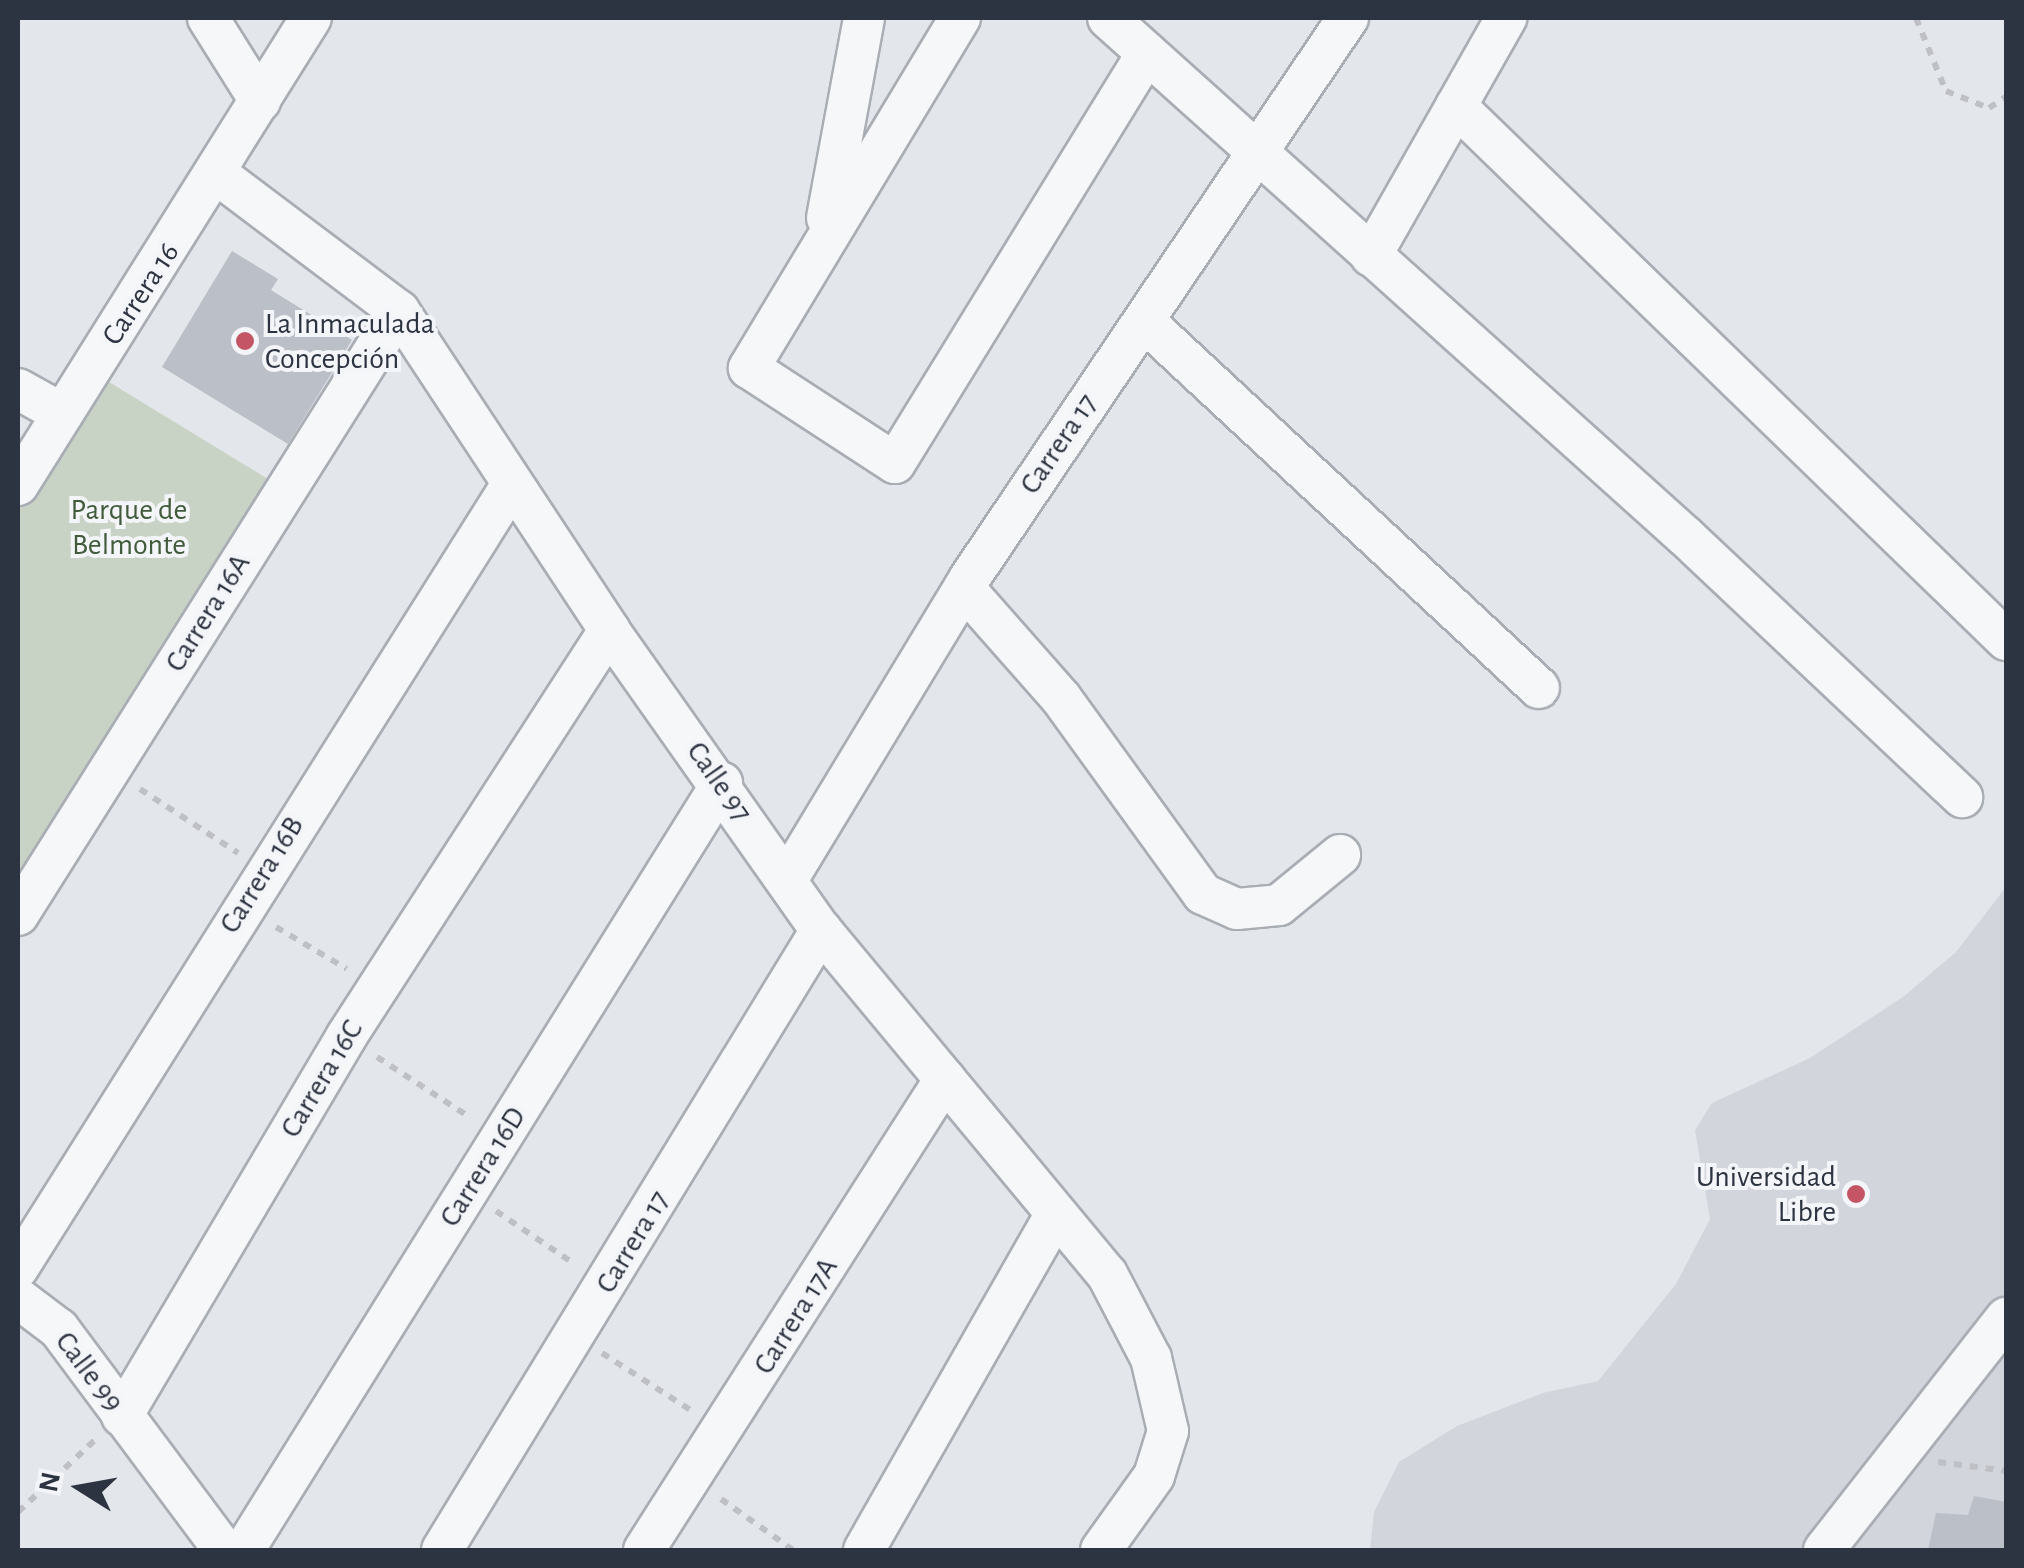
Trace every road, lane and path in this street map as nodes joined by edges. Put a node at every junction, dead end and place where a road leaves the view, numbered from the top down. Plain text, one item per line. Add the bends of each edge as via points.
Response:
1 (208, 18) edge
2 (311, 18) edge
3 (864, 18) edge
4 (960, 18) edge
5 (1108, 18) edge
6 (1506, 18) edge
7 (1916, 18) edge
8 (1338, 22) edge
9 (1147, 53) junction
10 (2006, 97) edge
11 (260, 100) junction
12 (1456, 106) junction
13 (1256, 152) junction
14 (216, 174) junction
15 (823, 242) junction
16 (1370, 256) junction
17 (398, 312) junction
18 (1144, 321) junction
19 (18, 389) edge
20 (63, 414) junction
21 (512, 484) junction
22 (18, 485) edge
23 (964, 588) junction
24 (609, 630) junction
25 (2006, 640) edge
26 (1539, 688) dead end
27 (110, 769) junction
28 (722, 783) junction
29 (1962, 797) dead end
30 (1340, 855) dead end
31 (264, 870) junction
32 (787, 880) junction
33 (242, 907) junction
34 (18, 915) edge
35 (821, 930) junction
36 (378, 987) junction
37 (346, 1037) junction
38 (944, 1079) junction
39 (502, 1138) junction
40 (468, 1192) junction
41 (1055, 1215) junction
42 (18, 1268) edge
43 (607, 1286) junction
44 (18, 1298) edge
45 (2006, 1318) edge
46 (575, 1335) junction
47 (122, 1416) junction
48 (723, 1431) junction
49 (692, 1478) junction
50 (18, 1512) edge
51 (224, 1550) edge
52 (244, 1550) edge
53 (442, 1550) edge
54 (644, 1550) edge
55 (794, 1550) edge
56 (864, 1550) edge
57 (1101, 1550) edge
58 (1824, 1550) edge

1 - 11 street
2 - 11 street, Carrera 16
3 - 15 street
4 - 15 street
5 - 9 street
6 - 12 street
7 - 10 path via 1946,91 1989,108
8 - 13 street, Carrera 17
9 - 13 street
9 - 15 street via 895,463 749,368
11 - 14 street, Carrera 16
12 - 16 street
12 - 25 street
13 - 16 street
13 - 18 street, Carrera 17
14 - 17 street, Calle 97
14 - 20 street, Carrera 16
16 - 29 street via 1685,536
17 - 21 street, Calle 97
17 - 27 street, Carrera 16A
18 - 23 street, Carrera 17
18 - 26 street
19 - 20 street
20 - 22 street, Carrera 16
21 - 24 street, Calle 97
21 - 31 street, Carrera 16B
23 - 30 street via 1061,698 1203,894 1238,910 1279,905
23 - 32 street, Carrera 17
24 - 28 street, Calle 97
24 - 36 street, Carrera 16C
27 - 31 path
27 - 34 street, Carrera 16A
28 - 32 street, Calle 97
28 - 39 street, Carrera 16D
31 - 33 street, Carrera 16B
32 - 35 street, Calle 97
33 - 36 path
33 - 42 street, Carrera 16B
35 - 38 street, Calle 97
35 - 43 street, Carrera 17
36 - 37 street, Carrera 16C
37 - 39 path
37 - 47 street, Carrera 16C
38 - 41 street, Calle 97
38 - 48 street, Carrera 17A
39 - 40 street, Carrera 16D
40 - 43 path
40 - 52 street, Carrera 16D
41 - 56 street
41 - 57 street, Calle 97 via 1107,1274 1132,1318 1162,1393 1168,1431 1154,1476
43 - 46 street, Carrera 17
44 - 47 street, Calle 99 via 59,1329
45 - 58 street
46 - 48 path
46 - 53 street, Carrera 17
47 - 50 path
47 - 51 street, Calle 99
48 - 49 street, Carrera 17A
49 - 54 street, Carrera 17A
49 - 55 path

